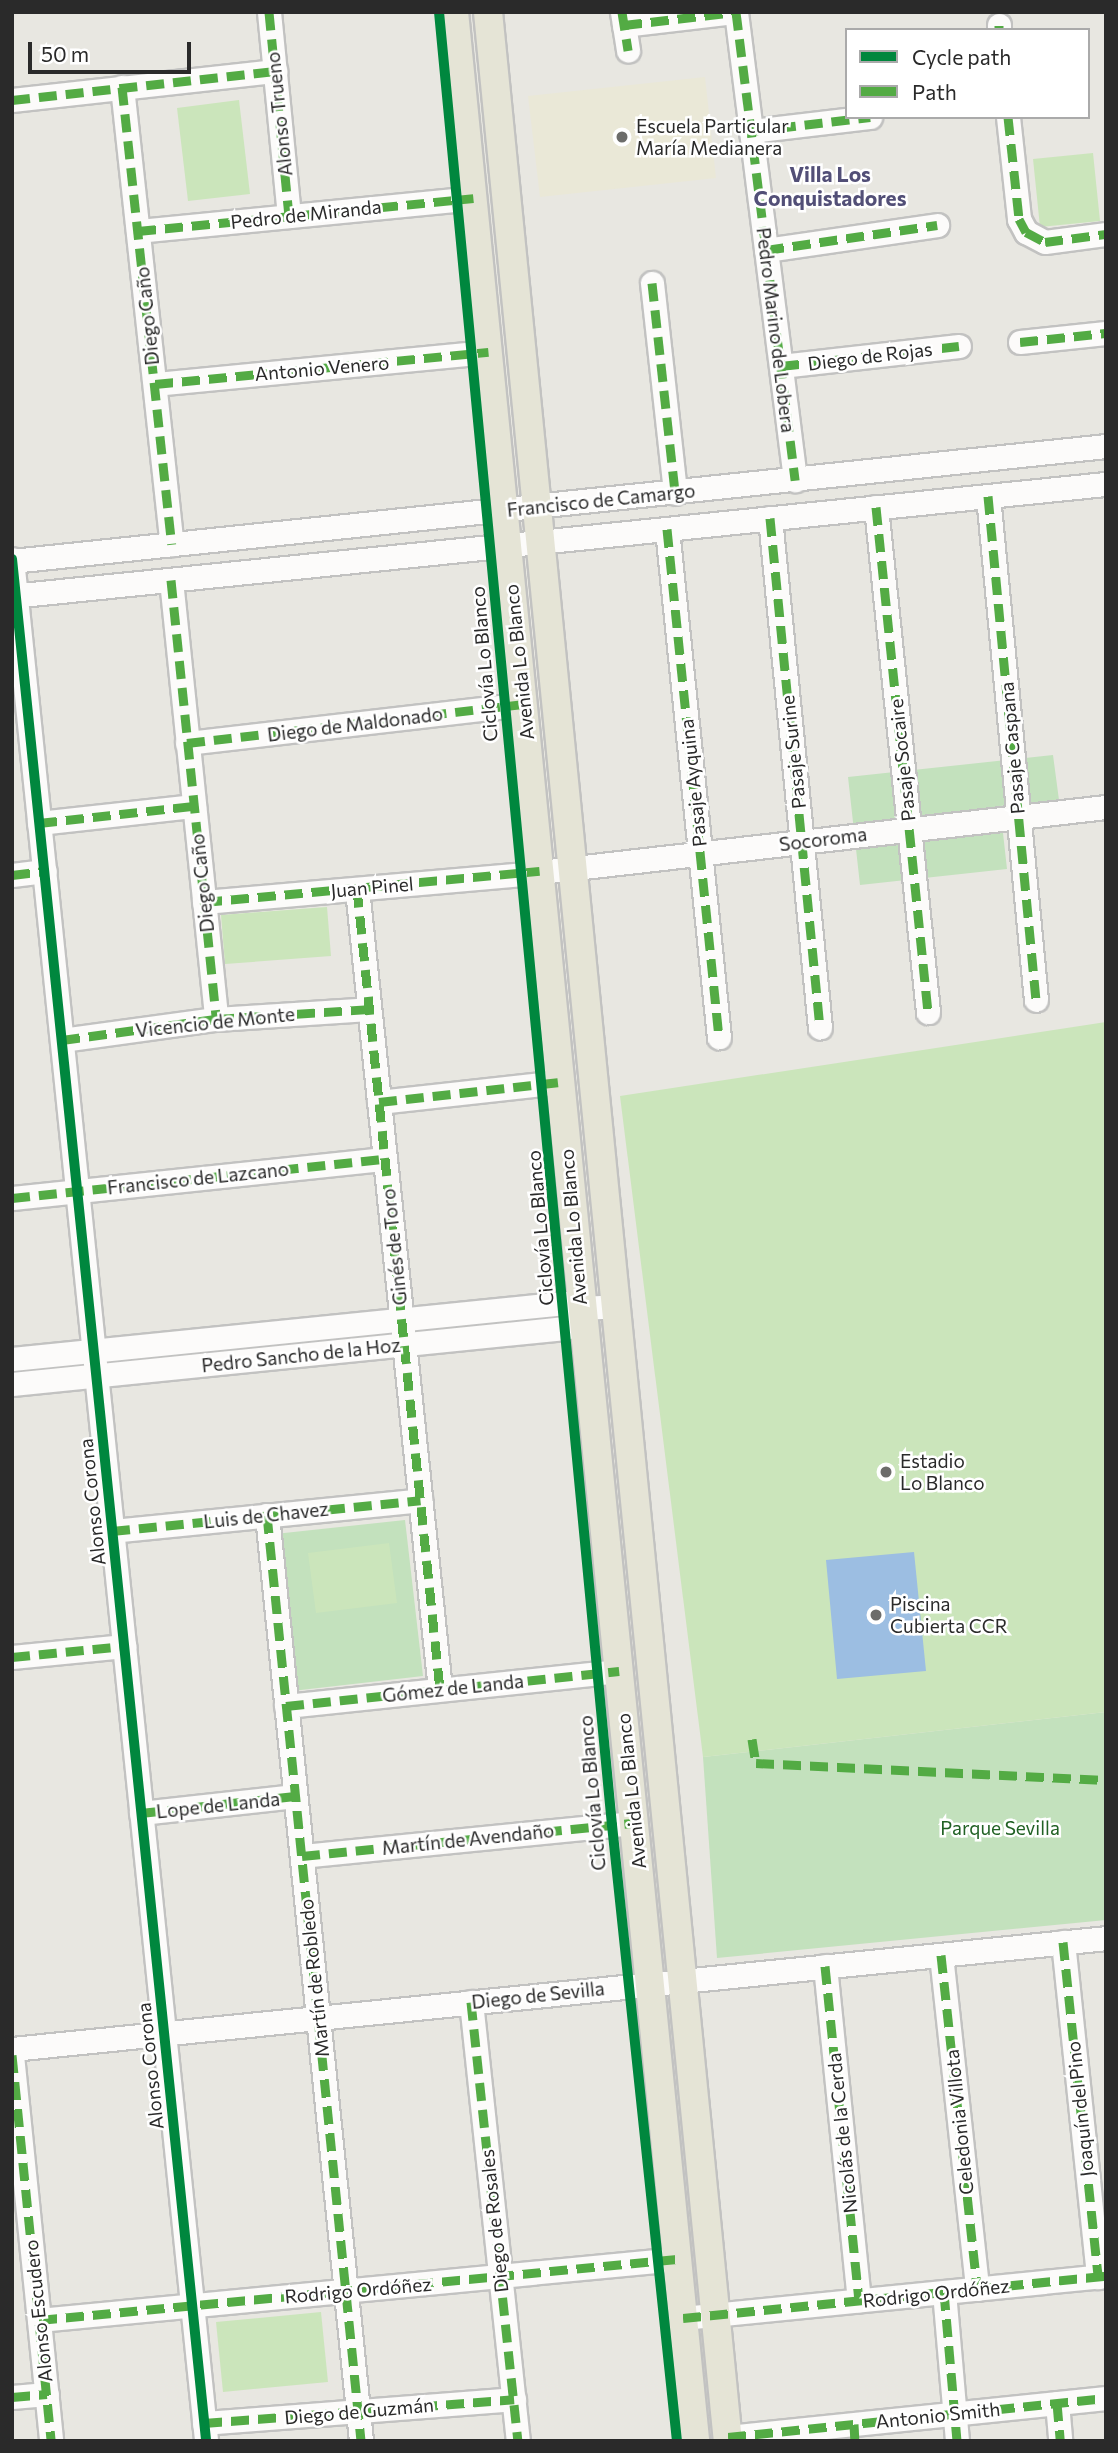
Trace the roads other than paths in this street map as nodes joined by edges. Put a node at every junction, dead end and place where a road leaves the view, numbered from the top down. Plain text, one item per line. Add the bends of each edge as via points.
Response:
1 (269, 12) edge
2 (454, 12) edge
3 (488, 12) edge
4 (736, 12) edge
5 (623, 19) edge
6 (628, 51) dead end
7 (275, 71) junction
8 (122, 88) junction
9 (12, 100) edge
10 (853, 119) edge
11 (1008, 119) edge
12 (751, 131) junction
13 (473, 198) junction
14 (289, 216) junction
15 (937, 225) dead end
16 (138, 231) junction
17 (1106, 234) edge
18 (766, 250) junction
19 (652, 283) dead end
20 (1106, 333) edge
21 (1020, 342) dead end
22 (959, 346) dead end
23 (488, 352) junction
24 (781, 366) junction
25 (155, 384) junction
26 (1106, 446) edge
27 (795, 480) junction
28 (1106, 484) edge
29 (675, 493) junction
30 (988, 496) junction
31 (537, 506) junction
32 (876, 507) junction
33 (503, 510) junction
34 (770, 518) junction
35 (667, 529) junction
36 (540, 542) junction
37 (172, 544) junction
38 (507, 545) junction
39 (12, 560) edge
40 (171, 580) junction
41 (14, 596) edge
42 (523, 704) junction
43 (187, 743) junction
44 (194, 806) junction
45 (1106, 807) edge
46 (1018, 816) junction
47 (40, 822) junction
48 (909, 829) junction
49 (802, 841) junction
50 (700, 853) junction
51 (572, 867) junction
52 (540, 871) junction
53 (45, 872) junction
54 (12, 875) edge
55 (357, 888) junction
56 (204, 902) junction
57 (1036, 1000) dead end
58 (369, 1009) junction
59 (928, 1012) dead end
60 (216, 1019) junction
61 (820, 1028) dead end
62 (719, 1037) dead end
63 (62, 1040) junction
64 (560, 1082) junction
65 (379, 1102) junction
66 (385, 1159) junction
67 (78, 1191) junction
68 (12, 1198) edge
69 (616, 1306) junction
70 (581, 1308) junction
71 (401, 1319) junction
72 (404, 1344) junction
73 (94, 1351) junction
74 (12, 1359) edge
75 (96, 1376) junction
76 (12, 1384) edge
77 (420, 1500) junction
78 (267, 1515) junction
79 (112, 1531) junction
80 (124, 1646) junction
81 (12, 1657) edge
82 (619, 1671) junction
83 (440, 1689) junction
84 (286, 1706) junction
85 (295, 1796) junction
86 (141, 1813) junction
87 (634, 1823) junction
88 (302, 1856) junction
89 (1106, 1938) edge
90 (1063, 1942) junction
91 (941, 1955) junction
92 (825, 1966) junction
93 (682, 1981) junction
94 (650, 1984) junction
95 (471, 2002) junction
96 (318, 2018) junction
97 (164, 2033) junction
98 (12, 2049) edge
99 (12, 2055) edge
100 (677, 2259) junction
101 (500, 2276) junction
102 (1102, 2276) edge
103 (977, 2289) junction
104 (346, 2291) junction
105 (944, 2292) junction
106 (859, 2300) junction
107 (192, 2305) junction
108 (715, 2315) junction
109 (683, 2318) junction
110 (39, 2320) junction
111 (47, 2394) junction
112 (12, 2397) edge
113 (1106, 2398) edge
114 (514, 2399) junction
115 (1057, 2403) junction
116 (358, 2411) junction
117 (955, 2414) junction
118 (205, 2432) edge
119 (854, 2432) edge
120 (728, 2439) edge
121 (51, 2441) edge
122 (361, 2441) edge
123 (518, 2441) edge
124 (695, 2441) edge
125 (957, 2441) edge
126 (1060, 2441) edge

1 - 7 street, Alonso Trueno
2 - 13 main road, Avenida Lo Blanco
3 - 31 main road, Avenida Lo Blanco
4 - 5 street
4 - 12 street, Pedro Marino de Lobera
5 - 6 street
7 - 8 street
7 - 14 street, Alonso Trueno
8 - 9 street
8 - 16 street, Diego Caño
10 - 12 street
11 - 17 street via 1019,219 1035,240
12 - 18 street, Pedro Marino de Lobera
13 - 14 street, Pedro de Miranda
13 - 23 main road, Avenida Lo Blanco
14 - 16 street, Pedro de Miranda
15 - 18 street
16 - 25 street, Diego Caño
18 - 24 street, Pedro Marino de Lobera
19 - 29 street
20 - 21 street
22 - 24 street, Diego de Rojas
23 - 25 street, Antonio Venero
23 - 33 main road, Avenida Lo Blanco
24 - 27 street, Pedro Marino de Lobera
25 - 37 street, Diego Caño
26 - 27 street, Francisco de Camargo
27 - 29 street, Francisco de Camargo
28 - 30 street, Francisco de Camargo
29 - 31 street, Francisco de Camargo
30 - 32 street, Francisco de Camargo
30 - 46 street, Pasaje Caspana
31 - 33 street, Francisco de Camargo
31 - 36 main road, Avenida Lo Blanco
32 - 34 street, Francisco de Camargo
32 - 48 street, Pasaje Socaire
33 - 37 street, Francisco de Camargo
33 - 38 main road, Avenida Lo Blanco
34 - 35 street, Francisco de Camargo
34 - 49 street, Pasaje Surine
35 - 36 street, Francisco de Camargo
35 - 50 street, Pasaje Ayquina
36 - 38 street, Francisco de Camargo
36 - 51 main road, Avenida Lo Blanco
37 - 39 street, Francisco de Camargo
38 - 40 street, Francisco de Camargo
38 - 42 main road, Avenida Lo Blanco
39 - 41 street, Alonso Corona
40 - 41 street, Francisco de Camargo
40 - 43 street, Diego Caño
41 - 47 street, Alonso Corona
42 - 43 street, Diego de Maldonado
42 - 52 main road, Avenida Lo Blanco
43 - 44 street, Diego Caño
44 - 47 street
44 - 56 street, Diego Caño
45 - 46 street, Socoroma
46 - 48 street, Socoroma
46 - 57 street, Pasaje Caspana
47 - 53 street, Alonso Corona
48 - 49 street, Socoroma
48 - 59 street, Pasaje Socaire
49 - 50 street, Socoroma
49 - 61 street, Pasaje Surine
50 - 51 street, Socoroma
50 - 62 street, Pasaje Ayquina
51 - 52 street, Socoroma
51 - 69 main road, Avenida Lo Blanco
52 - 55 street, Juan Pinel
52 - 64 main road, Avenida Lo Blanco
53 - 54 street
53 - 63 street, Alonso Corona
55 - 56 street, Juan Pinel
55 - 58 street, Ginés de Toro
56 - 60 street, Diego Caño
58 - 60 street, Vicencio de Monte
58 - 65 street, Ginés de Toro
60 - 63 street, Vicencio de Monte
63 - 67 street, Alonso Corona
64 - 65 street
64 - 70 main road, Avenida Lo Blanco
65 - 66 street, Ginés de Toro
66 - 67 street, Francisco de Lazcano
66 - 71 street, Ginés de Toro
67 - 68 street, Francisco de Lazcano
67 - 73 street, Alonso Corona
69 - 70 street, Pedro Sancho de la Hoz
69 - 93 main road, Avenida Lo Blanco
70 - 71 street, Pedro Sancho de la Hoz via 565,1303
70 - 72 street, Pedro Sancho de la Hoz via 565,1328
70 - 82 main road, Avenida Lo Blanco
71 - 72 street, Ginés de Toro
71 - 73 street, Pedro Sancho de la Hoz
72 - 75 street, Pedro Sancho de la Hoz
72 - 77 street, Ginés de Toro
73 - 74 street, Pedro Sancho de la Hoz
73 - 75 street, Alonso Corona
75 - 76 street, Pedro Sancho de la Hoz
75 - 79 street, Alonso Corona
77 - 78 street, Luis de Chavez
77 - 83 street, Ginés de Toro
78 - 79 street, Luis de Chavez
78 - 84 street, Martín de Robledo
79 - 80 street, Alonso Corona
80 - 81 street
80 - 86 street, Alonso Corona
82 - 83 street, Gómez de Landa
82 - 87 main road, Avenida Lo Blanco
83 - 84 street, Gómez de Landa
84 - 85 street, Martín de Robledo
85 - 86 street, Lope de Landa
85 - 88 street, Martín de Robledo
86 - 97 street, Alonso Corona
87 - 88 street, Martín de Avendaño
87 - 94 main road, Avenida Lo Blanco
88 - 96 street, Martín de Robledo
89 - 90 street, Diego de Sevilla
90 - 91 street, Diego de Sevilla
90 - 102 street, Joaquín del Pino
91 - 92 street, Diego de Sevilla
91 - 103 street, Celedonia Villota
92 - 93 street, Diego de Sevilla
92 - 106 street, Nicolás de la Cerda
93 - 94 street, Diego de Sevilla
93 - 108 main road, Avenida Lo Blanco
94 - 95 street, Diego de Sevilla
94 - 100 main road, Avenida Lo Blanco
95 - 96 street, Diego de Sevilla
95 - 101 street, Diego de Rosales
96 - 97 street, Diego de Sevilla
96 - 104 street, Martín de Robledo
97 - 98 street, Diego de Sevilla
97 - 107 street, Alonso Corona
99 - 110 street, Alonso Escudero
100 - 101 street, Rodrigo Ordóñez
100 - 109 main road, Avenida Lo Blanco
101 - 104 street, Rodrigo Ordóñez
101 - 114 street, Diego de Rosales
102 - 103 street, Rodrigo Ordóñez
103 - 105 street, Rodrigo Ordóñez
104 - 107 street, Rodrigo Ordóñez
104 - 116 street, Martín de Robledo
105 - 106 street, Rodrigo Ordóñez
105 - 117 street
106 - 108 street, Rodrigo Ordóñez
107 - 110 street, Rodrigo Ordóñez
107 - 118 street, Alonso Corona
108 - 109 street, Rodrigo Ordóñez
108 - 120 main road, Avenida Lo Blanco
109 - 124 main road, Avenida Lo Blanco
110 - 111 street, Alonso Escudero
111 - 112 street
111 - 121 street, Alonso Escudero
113 - 115 street, Antonio Smith
114 - 116 street, Diego de Guzmán
114 - 123 street, Diego de Rosales
115 - 117 street, Antonio Smith
115 - 126 street
116 - 118 street, Diego de Guzmán
116 - 122 street, Martín de Robledo
117 - 119 street, Antonio Smith
117 - 125 street
119 - 120 street, Antonio Smith

